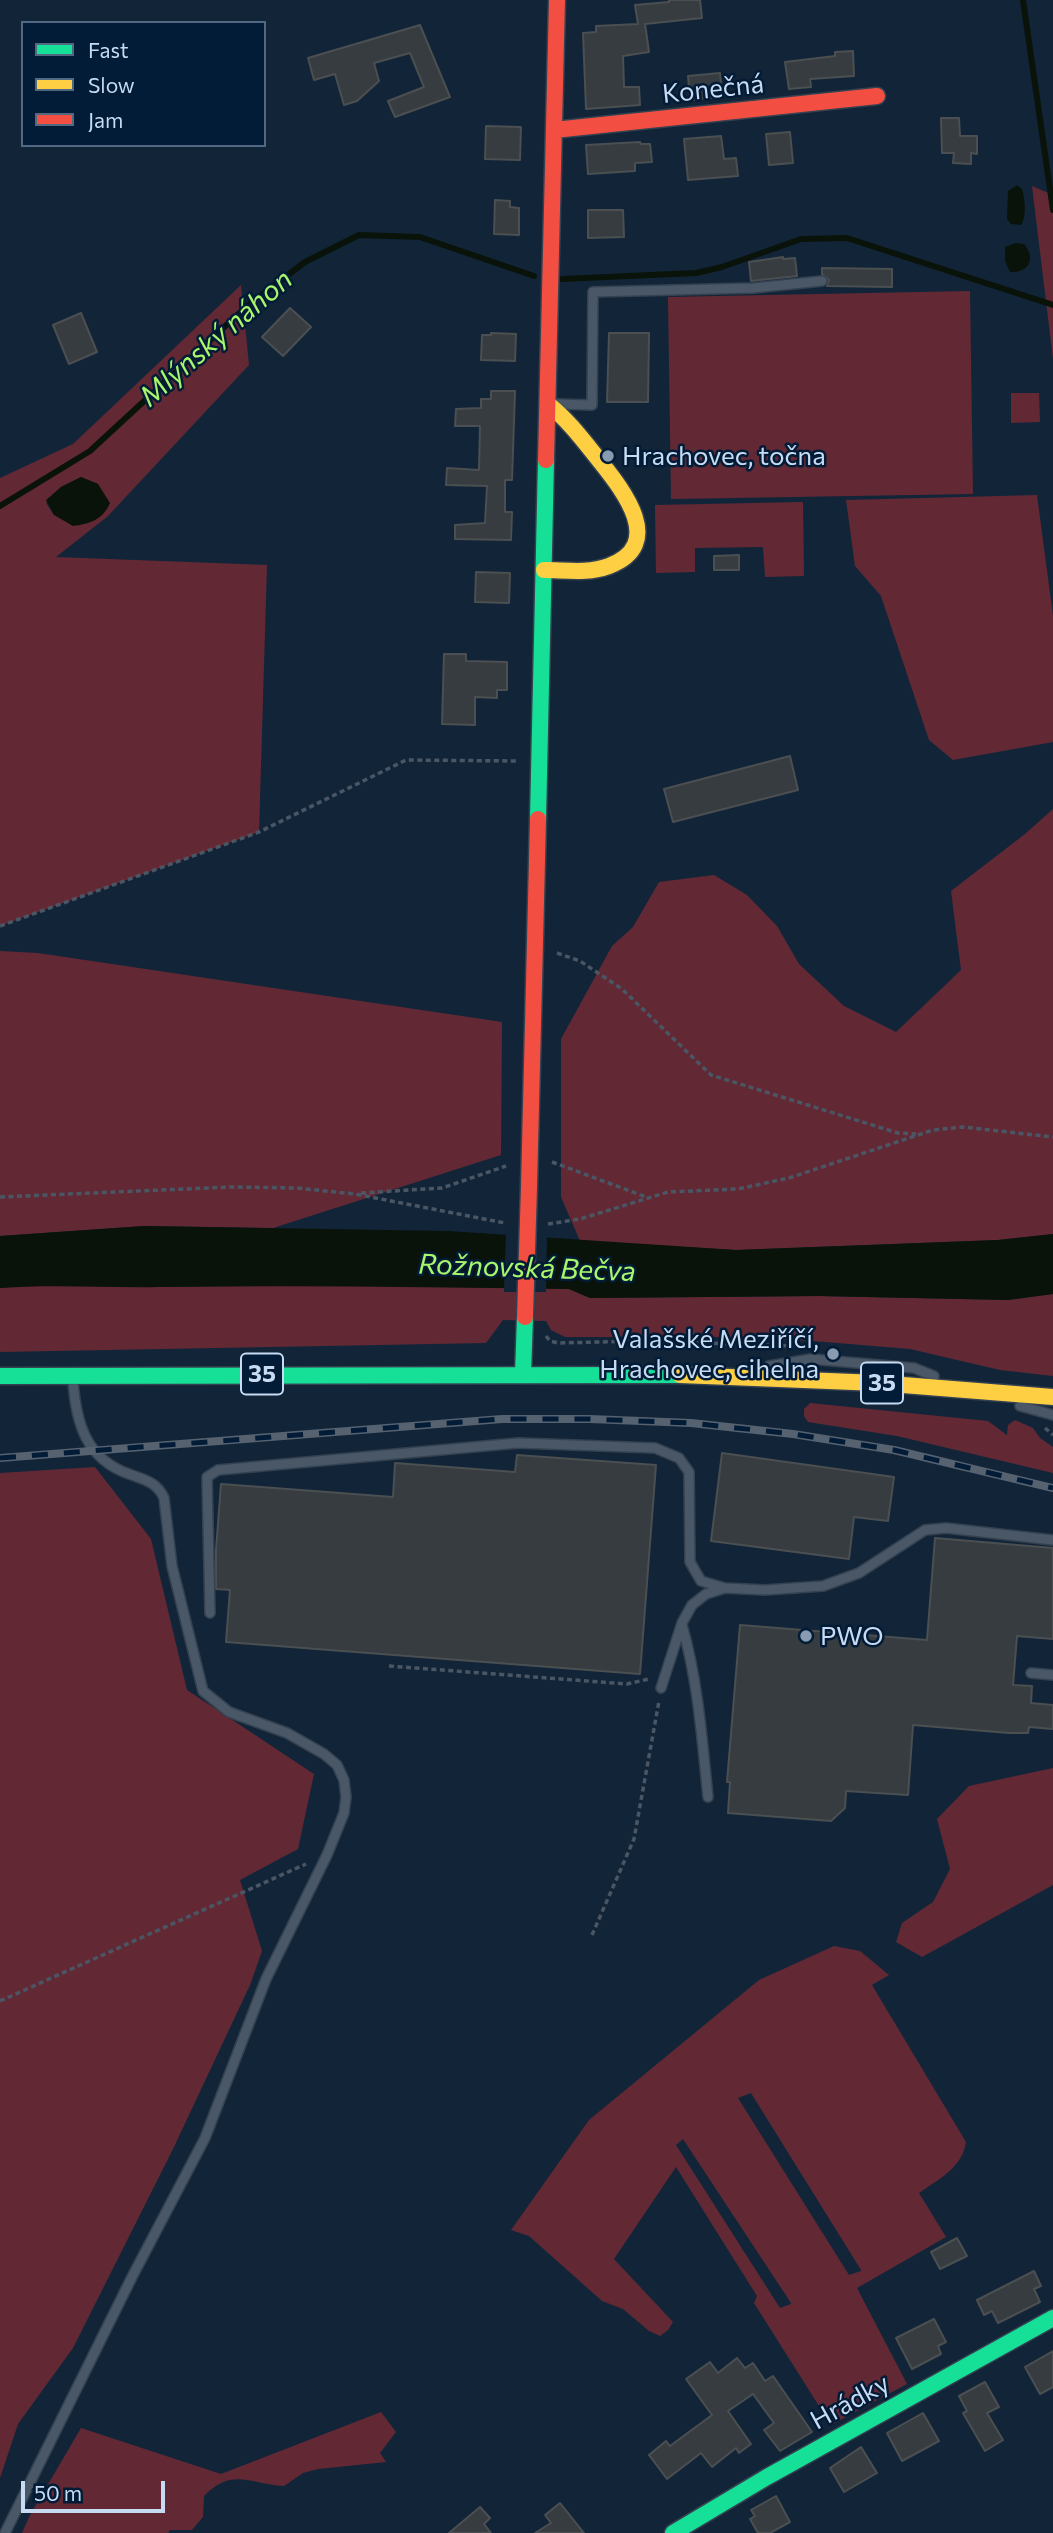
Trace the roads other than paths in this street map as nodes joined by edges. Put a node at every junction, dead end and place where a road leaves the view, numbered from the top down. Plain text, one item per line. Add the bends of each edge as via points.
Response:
1 (557, 0) edge
2 (877, 96) dead end
3 (554, 130) junction
4 (822, 281) dead end
5 (548, 404) junction
6 (544, 570) junction
7 (523, 1374) junction
8 (0, 1376) edge
9 (73, 1376) junction
10 (998, 1392) junction
11 (1053, 1397) edge
12 (1053, 1415) edge
13 (1053, 1540) edge
14 (725, 1588) junction
15 (210, 1613) dead end
16 (682, 1623) junction
17 (1031, 1673) dead end
18 (1053, 1675) edge
19 (662, 1688) road end
20 (708, 1797) dead end
21 (1053, 2318) edge
22 (5, 2533) edge
23 (673, 2533) edge

1 - 3 street
2 - 3 street, Konečná
3 - 5 street
4 - 5 lane via 753,288 593,292 592,405
5 - 6 street
5 - 6 street via 567,420 622,490 638,527 634,545 611,565 592,570
6 - 7 street, bridge via 535,950 536,1161 529,1187
7 - 9 street, 35
7 - 10 street, 35 via 711,1375
8 - 9 street, 35
9 - 22 lane via 77,1417 94,1452 107,1464 160,1488 172,1566 203,1691 229,1712 312,1746 337,1765 346,1797 327,1855 266,1979 205,2138
10 - 11 street, 35
10 - 12 lane via 1021,1407
13 - 14 lane via 946,1528 925,1530 859,1573 823,1586
14 - 15 lane via 701,1581 690,1562 689,1472 679,1458 655,1448 518,1443 218,1470 207,1477
14 - 16 lane via 692,1605
16 - 19 lane
16 - 20 lane via 695,1676
17 - 18 lane
21 - 23 street, Hrádky via 717,2504

